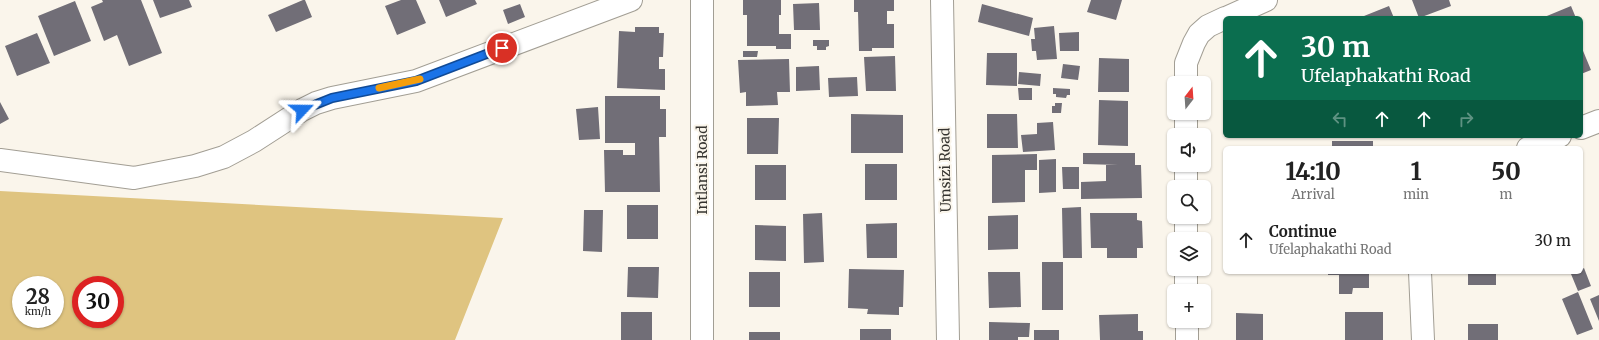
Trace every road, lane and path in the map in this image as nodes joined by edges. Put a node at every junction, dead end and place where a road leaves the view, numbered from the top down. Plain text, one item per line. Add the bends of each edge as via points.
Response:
1 (631, 0) edge
2 (702, 0) edge
3 (942, 0) edge
4 (1266, 0) edge
5 (1230, 16) edge
6 (1223, 19) edge
7 (1186, 76) edge
8 (1599, 121) edge
9 (1583, 127) edge
10 (1555, 138) edge
11 (1533, 146) edge
12 (0, 160) edge
13 (1420, 274) edge
14 (1186, 328) edge
15 (702, 340) edge
16 (948, 340) edge
17 (1187, 340) edge
18 (1423, 340) edge

1 - 12 street via 416,81 332,98 316,104 224,157 195,166 134,178
2 - 15 street, Intlansi Road
3 - 16 street, Umsizi Road
4 - 5 street
6 - 7 street via 1208,26 1197,38 1186,63
8 - 9 street
10 - 11 street
13 - 18 street
14 - 17 street

